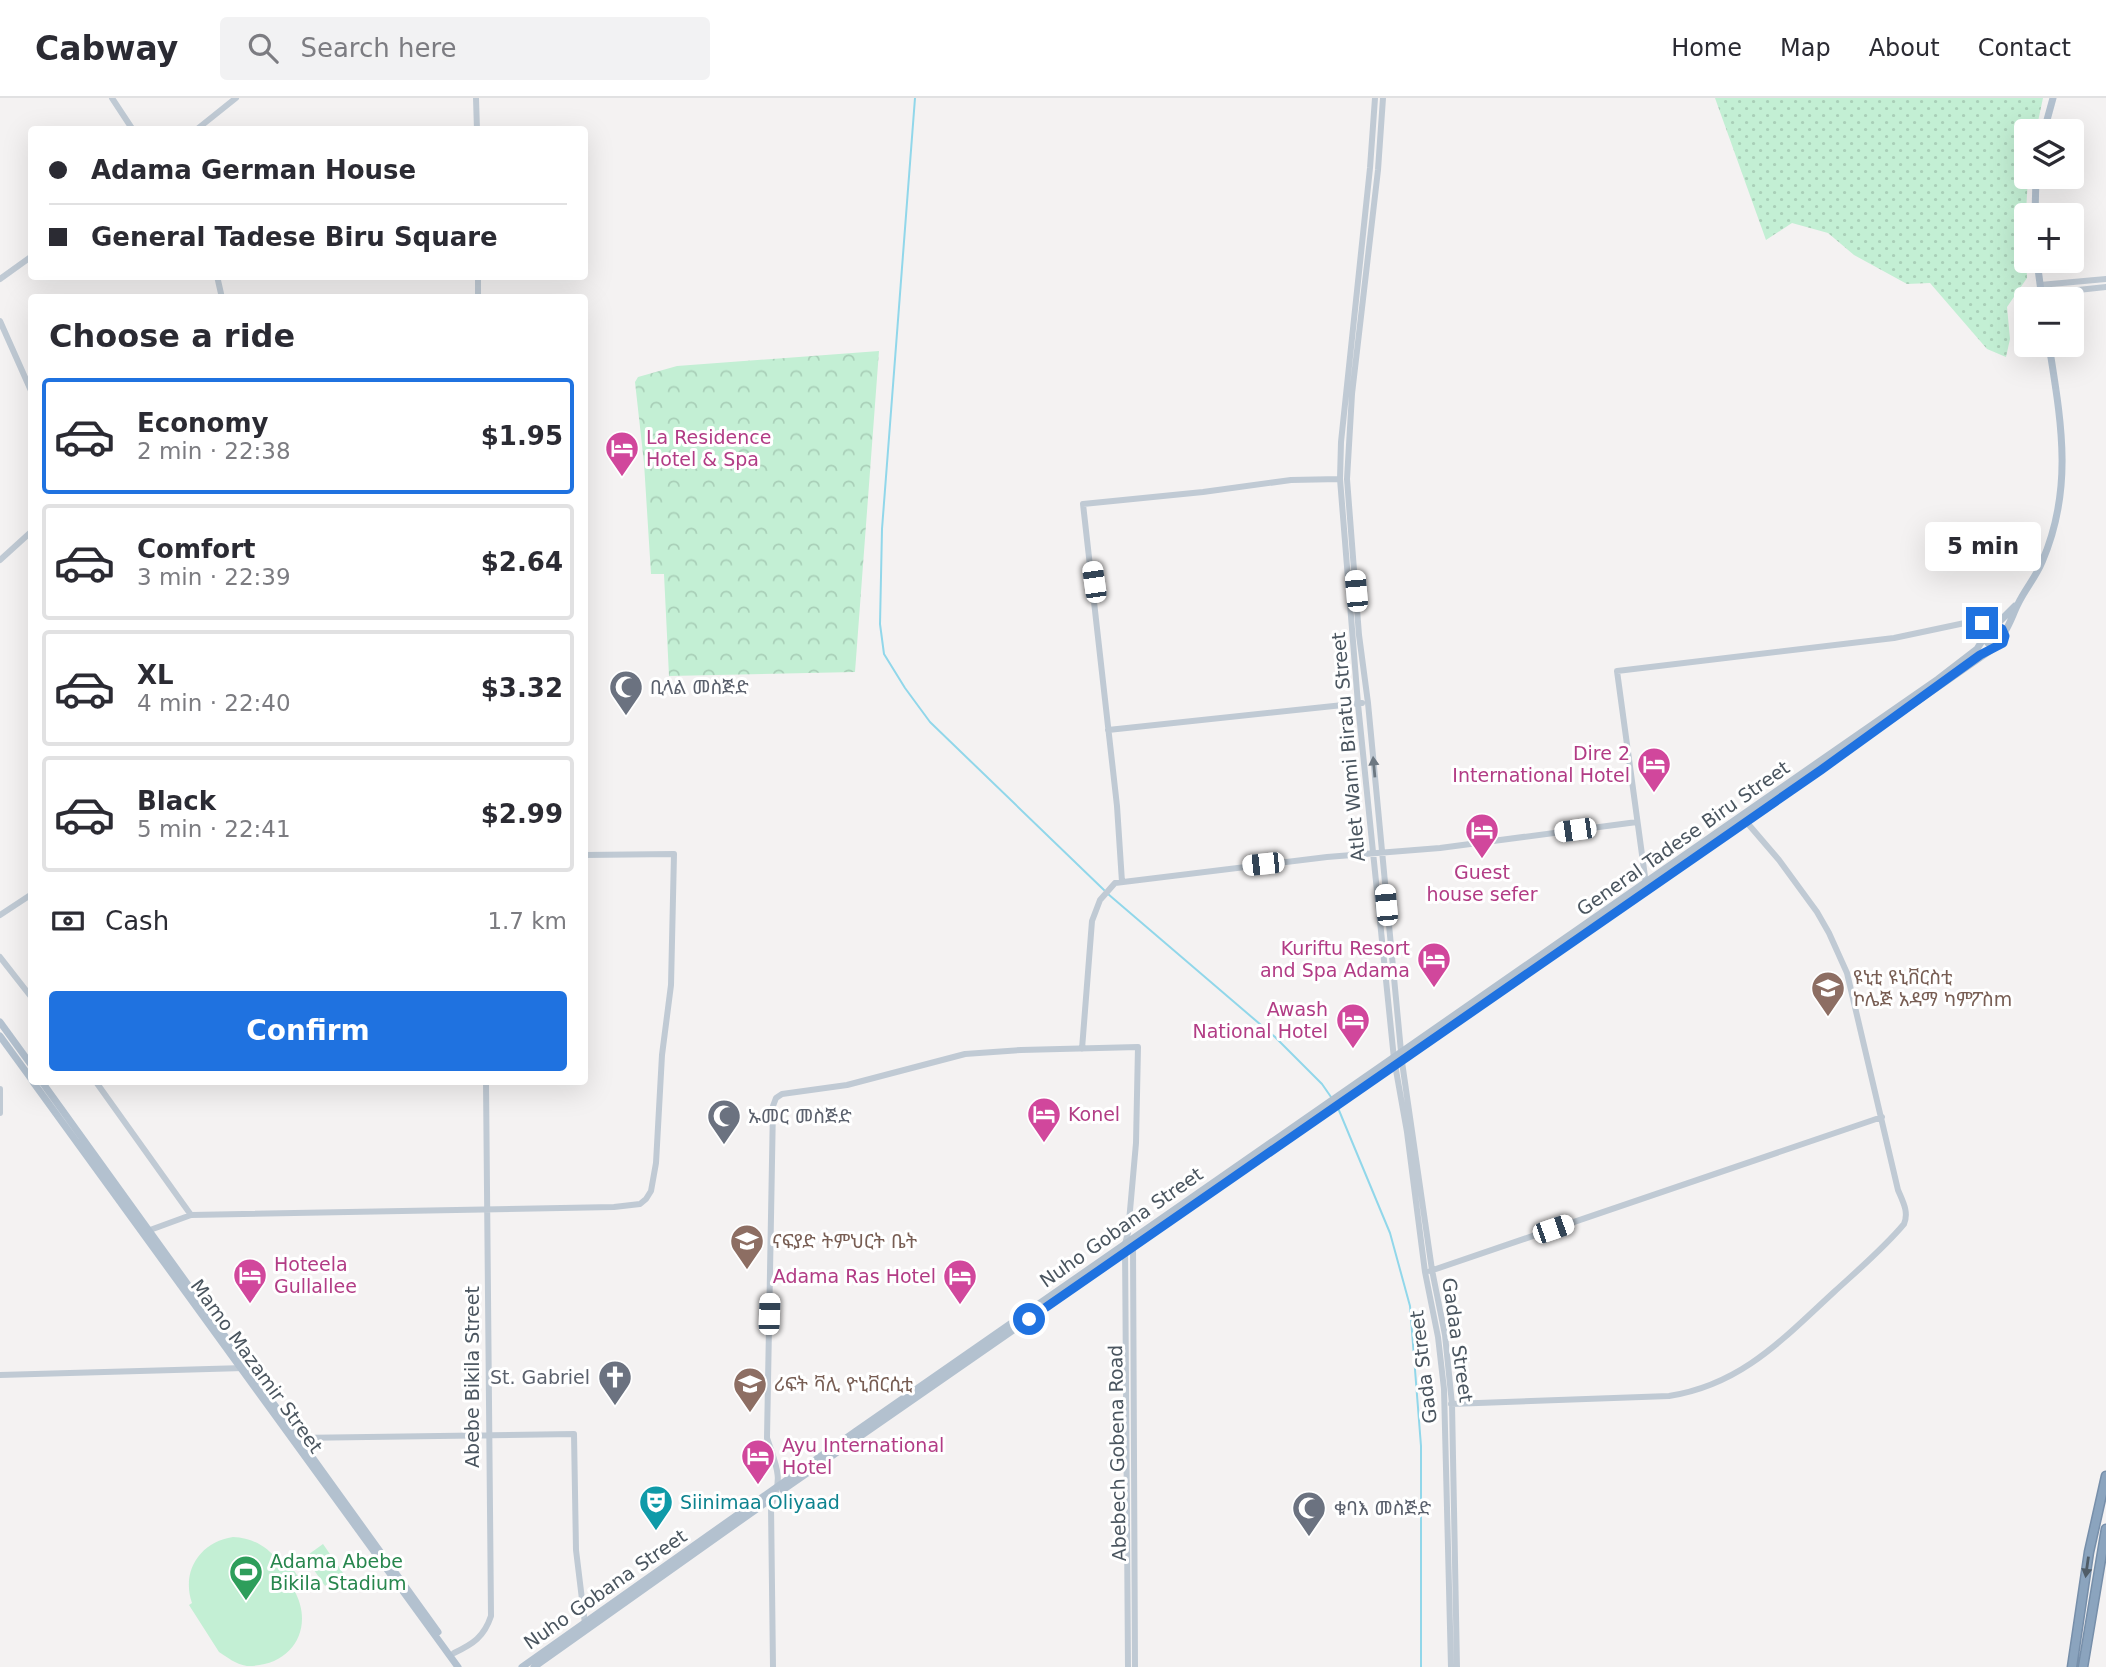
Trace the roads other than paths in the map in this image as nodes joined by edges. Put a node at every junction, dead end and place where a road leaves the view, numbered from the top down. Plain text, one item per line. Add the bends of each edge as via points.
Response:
1 (112, 98) edge
2 (236, 98) edge
3 (476, 98) edge
4 (1375, 98) edge
5 (1383, 98) edge
6 (2053, 98) edge
7 (2047, 119) edge
8 (130, 126) edge
9 (201, 126) edge
10 (477, 126) edge
11 (28, 259) edge
12 (2038, 273) edge
13 (0, 279) edge
14 (2106, 279) edge
15 (2040, 285) joint
16 (2106, 287) edge
17 (2084, 290) edge
18 (0, 321) edge
19 (2051, 357) edge
20 (28, 384) edge
21 (1340, 479) junction
22 (28, 535) edge
23 (0, 560) edge
24 (2018, 603) junction
25 (1995, 626) junction
26 (1986, 633) junction
27 (2004, 633) junction
28 (1997, 646) junction
29 (1368, 703) junction
30 (1358, 704) junction
31 (1108, 730) junction
32 (1744, 819) junction
33 (1637, 822) junction
34 (1378, 853) junction
35 (588, 855) edge
36 (1118, 883) junction
37 (1646, 886) junction
38 (28, 897) edge
39 (0, 915) edge
40 (0, 957) edge
41 (28, 993) edge
42 (0, 1022) edge
43 (2, 1034) edge
44 (1082, 1049) junction
45 (1398, 1060) junction
46 (28, 1062) edge
47 (28, 1075) edge
48 (35, 1085) edge
49 (45, 1085) edge
50 (98, 1085) edge
51 (486, 1085) edge
52 (0, 1089) edge
53 (1345, 1096) joint
54 (0, 1113) edge
55 (1882, 1117) junction
56 (487, 1210) junction
57 (191, 1215) junction
58 (150, 1230) junction
59 (1128, 1243) junction
60 (1428, 1271) junction
61 (241, 1368) junction
62 (250, 1368) junction
63 (0, 1375) edge
64 (1449, 1404) junction
65 (488, 1435) junction
66 (294, 1438) junction
67 (2106, 1476) edge
68 (778, 1491) junction
69 (2106, 1529) edge
70 (586, 1627) junction
71 (449, 1650) junction
72 (539, 1666) edge
73 (458, 1667) edge
74 (463, 1667) edge
75 (522, 1667) edge
76 (773, 1667) edge
77 (1128, 1667) edge
78 (1135, 1667) edge
79 (1451, 1667) edge
80 (1457, 1667) edge
81 (2072, 1667) edge
82 (2083, 1667) edge

1 - 8 street
2 - 9 street
3 - 10 street
4 - 21 street, Atlet Wami Biratu Street
5 - 29 street, Atlet Wami Biratu Street via 1347,479
6 - 7 main road
11 - 13 street
12 - 15 main road
14 - 15 street
16 - 17 street
18 - 20 street
19 - 24 main road via 2063,441 2062,486 2052,536
21 - 30 street, Atlet Wami Biratu Street
21 - 31 street via 1290,480 1083,504
22 - 23 street
24 - 25 main road
24 - 27 main road
25 - 26 main road
25 - 27 main road
26 - 28 main road via 1990,645
26 - 32 main road, General Tadese Biru Street via 1976,649 1952,669
26 - 33 street via 1979,620 1890,639 1617,671
27 - 28 main road via 2003,643
28 - 32 main road, General Tadese Biru Street
29 - 30 street
34 -> 29 street, Atlet Wami Biratu Street
30 - 31 street
30 - 34 street, Atlet Wami Biratu Street
31 - 36 street via 1117,806
32 - 37 main road, General Tadese Biru Street
32 - 55 street via 1779,860 1829,933 1847,973
33 - 34 street
33 - 37 street
34 - 36 street
34 - 45 street, Atlet Wami Biratu Street
35 - 56 street via 674,854 671,985 651,1191 632,1206
36 - 44 street via 1100,900 1091,929
37 - 45 main road, General Tadese Biru Street
38 - 39 street
40 - 41 street
42 - 43 main road, Mamo Mazamir Street
43 - 46 main road, Mamo Mazamir Street
43 - 47 main road, Mamo Mazamir Street
44 - 59 street via 1138,1046
44 - 68 street via 965,1054 776,1098 766,1438 778,1472
45 - 53 main road, General Tadese Biru Street
45 - 60 street
48 - 61 main road, Mamo Mazamir Street
49 - 58 main road, Mamo Mazamir Street
50 - 57 street
51 - 56 street, Abebe Bikila Street
52 - 54 street
53 - 59 main road, Nuho Gobana Street
55 - 60 street
55 - 64 street via 1907,1217 1904,1224 1768,1353 1694,1392
56 - 57 street
56 - 65 street, Abebe Bikila Street
57 - 58 street
58 - 62 main road, Mamo Mazamir Street
59 - 68 main road, Nuho Gobana Street
59 - 77 street, Abebech Gobena Road
59 - 78 street, Abebech Gobena Road
60 - 64 street, Gadaa Street via 1445,1335
61 - 62 street
61 - 63 street
61 - 66 main road, Mamo Mazamir Street
62 - 66 main road, Mamo Mazamir Street
64 - 79 street, Gada Street
64 - 80 street, Gadaa Street
65 - 66 street
65 - 70 street via 574,1434 576,1550
65 - 71 street, Abebe Bikila Street via 491,1616 481,1638
66 - 71 main road, Mamo Mazamir Street
67 -> 81 highway
68 - 70 main road, Nuho Gobana Street
68 - 76 street via 771,1506
69 - 82 highway
70 - 72 main road, Nuho Gobana Street
70 - 75 main road, Nuho Gobana Street
71 - 73 main road, Mamo Mazamir Street
71 - 74 main road, Mamo Mazamir Street

